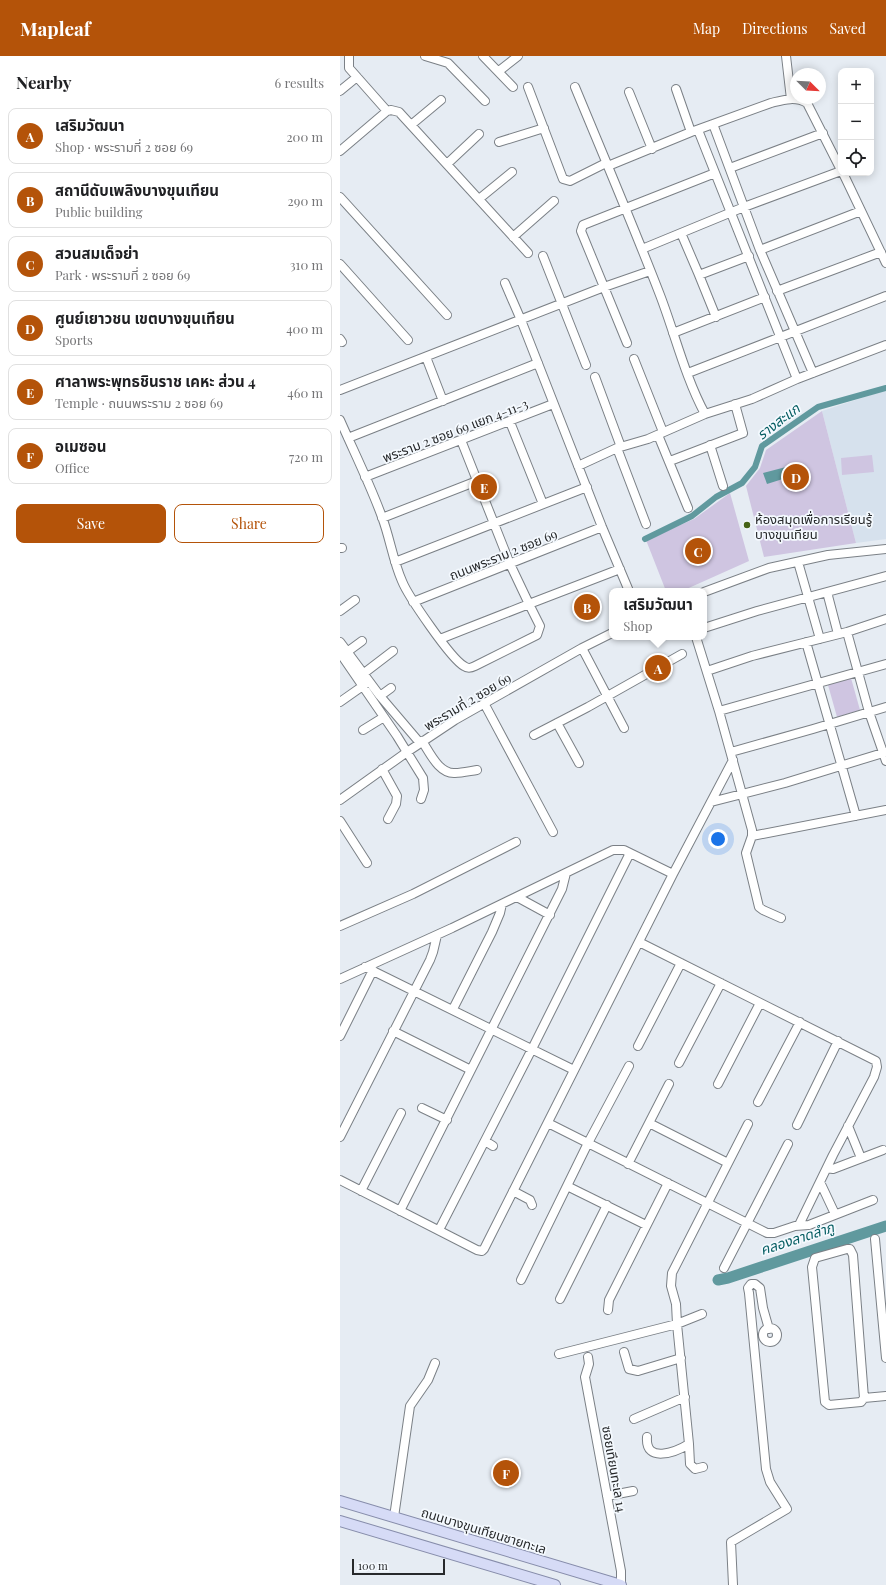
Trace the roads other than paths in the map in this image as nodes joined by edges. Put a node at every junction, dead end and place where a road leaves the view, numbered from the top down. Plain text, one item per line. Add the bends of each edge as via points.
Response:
1 (349, 56) edge
2 (425, 56) edge
3 (483, 56) edge
4 (518, 56) edge
5 (786, 56) edge
6 (443, 58) edge
7 (498, 71) junction
8 (357, 77) junction
9 (513, 87) dead end
10 (528, 87) dead end
11 (575, 87) dead end
12 (676, 89) dead end
13 (790, 90) edge
14 (340, 91) edge
15 (628, 92) dead end
16 (790, 99) edge
17 (441, 100) dead end
18 (485, 101) dead end
19 (808, 104) edge
20 (386, 111) junction
21 (713, 124) junction
22 (412, 125) junction
23 (544, 128) junction
24 (694, 131) junction
25 (823, 133) junction
26 (479, 134) dead end
27 (499, 142) dead end
28 (652, 148) junction
29 (340, 151) edge
30 (838, 163) edge
31 (447, 164) junction
32 (607, 165) junction
33 (730, 168) junction
34 (512, 172) dead end
35 (838, 172) edge
36 (715, 174) junction
37 (844, 176) edge
38 (340, 197) edge
39 (479, 199) junction
40 (554, 201) dead end
41 (744, 207) junction
42 (625, 208) junction
43 (861, 211) junction
44 (731, 212) junction
45 (681, 233) junction
46 (513, 237) junction
47 (642, 249) junction
48 (760, 250) junction
49 (880, 252) junction
50 (528, 254) dead end
51 (543, 256) dead end
52 (749, 256) junction
53 (886, 263) edge
54 (340, 264) edge
55 (650, 271) junction
56 (699, 275) junction
57 (506, 283) dead end
58 (604, 287) junction
59 (777, 291) junction
60 (886, 296) edge
61 (765, 297) junction
62 (562, 303) junction
63 (447, 316) dead end
64 (716, 317) junction
65 (521, 320) junction
66 (795, 332) junction
67 (673, 333) junction
68 (780, 337) junction
69 (408, 340) dead end
70 (627, 343) dead end
71 (886, 345) edge
72 (426, 357) junction
73 (634, 359) dead end
74 (538, 363) junction
75 (586, 365) dead end
76 (688, 373) junction
77 (813, 373) junction
78 (595, 377) dead end
79 (797, 379) junction
80 (340, 390) edge
81 (443, 401) junction
82 (553, 404) junction
83 (735, 404) junction
84 (705, 414) junction
85 (340, 420) edge
86 (510, 422) junction
87 (660, 433) junction
88 (348, 438) junction
89 (461, 440) junction
90 (710, 445) junction
91 (619, 448) junction
92 (670, 461) junction
93 (578, 466) junction
94 (365, 477) junction
95 (477, 480) junction
96 (723, 486) dead end
97 (587, 487) junction
98 (543, 504) junction
99 (688, 508) dead end
100 (382, 518) junction
101 (494, 523) junction
102 (646, 524) dead end
103 (602, 527) junction
104 (886, 549) edge
105 (395, 562) junction
106 (798, 562) junction
107 (510, 564) junction
108 (620, 569) junction
109 (886, 576) edge
110 (628, 588) edge
111 (707, 591) edge
112 (827, 592) junction
113 (808, 597) junction
114 (355, 600) dead end
115 (413, 602) junction
116 (529, 604) junction
117 (340, 611) edge
118 (886, 619) edge
119 (707, 627) edge
120 (847, 632) junction
121 (609, 634) edge
122 (838, 634) junction
123 (820, 639) junction
124 (440, 640) junction
125 (697, 640) edge
126 (362, 641) dead end
127 (340, 642) edge
128 (806, 642) junction
129 (582, 648) junction
130 (393, 651) dead end
131 (344, 652) edge
132 (682, 654) dead end
133 (886, 664) edge
134 (707, 671) junction
135 (858, 672) junction
136 (364, 680) junction
137 (818, 684) junction
138 (391, 688) dead end
139 (380, 696) junction
140 (607, 696) junction
141 (340, 702) edge
142 (484, 703) junction
143 (886, 707) edge
144 (719, 711) junction
145 (869, 712) junction
146 (384, 717) junction
147 (557, 723) junction
148 (830, 724) junction
149 (624, 728) dead end
150 (362, 730) dead end
151 (534, 735) dead end
152 (421, 742) junction
153 (407, 752) junction
154 (885, 755) edge
155 (732, 756) junction
156 (579, 763) dead end
157 (841, 766) junction
158 (382, 769) junction
159 (477, 770) dead end
160 (743, 794) junction
161 (421, 799) dead end
162 (340, 800) edge
163 (711, 802) junction
164 (886, 810) edge
165 (856, 816) junction
166 (388, 819) dead end
167 (340, 821) edge
168 (552, 832) dead end
169 (752, 836) junction
170 (516, 842) dead end
171 (630, 853) junction
172 (367, 863) dead end
173 (566, 873) junction
174 (673, 874) junction
175 (517, 896) junction
176 (502, 904) junction
177 (550, 915) junction
178 (781, 918) dead end
179 (340, 925) edge
180 (437, 935) junction
181 (639, 942) junction
182 (681, 963) junction
183 (365, 967) junction
184 (373, 970) junction
185 (340, 979) edge
186 (721, 983) junction
187 (414, 990) junction
188 (760, 1003) junction
189 (453, 1009) junction
190 (800, 1022) junction
191 (492, 1030) junction
192 (393, 1031) junction
193 (340, 1036) edge
194 (838, 1042) junction
195 (638, 1046) dead end
196 (532, 1049) junction
197 (678, 1063) dead end
198 (629, 1066) dead end
199 (471, 1070) junction
200 (574, 1070) junction
201 (669, 1084) dead end
202 (718, 1084) dead end
203 (758, 1102) dead end
204 (422, 1108) dead end
205 (401, 1113) dead end
206 (447, 1120) junction
207 (548, 1123) junction
208 (649, 1123) junction
209 (748, 1124) dead end
210 (797, 1125) dead end
211 (848, 1126) junction
212 (340, 1137) edge
213 (485, 1142) junction
214 (588, 1143) junction
215 (788, 1144) dead end
216 (493, 1146) dead end
217 (883, 1150) dead end
218 (861, 1158) junction
219 (520, 1159) dead end
220 (528, 1163) junction
221 (728, 1163) junction
222 (628, 1164) junction
223 (827, 1168) junction
224 (340, 1180) edge
225 (820, 1182) junction
226 (668, 1183) junction
227 (567, 1186) junction
228 (361, 1190) junction
229 (514, 1191) junction
230 (873, 1200) dead end
231 (708, 1203) junction
232 (532, 1205) dead end
233 (607, 1205) junction
234 (400, 1211) junction
235 (835, 1214) junction
236 (748, 1223) junction
237 (799, 1225) junction
238 (646, 1226) junction
239 (439, 1230) junction
240 (875, 1239) dead end
241 (724, 1268) dead end
242 (521, 1280) dead end
243 (560, 1300) dead end
244 (608, 1310) dead end
245 (702, 1314) dead end
246 (677, 1324) junction
247 (769, 1329) dead end
248 (624, 1352) dead end
249 (559, 1354) dead end
250 (588, 1357) dead end
251 (681, 1358) junction
252 (886, 1358) edge
253 (435, 1363) dead end
254 (886, 1396) edge
255 (685, 1397) junction
256 (864, 1398) junction
257 (634, 1419) dead end
258 (647, 1437) dead end
259 (689, 1444) junction
260 (703, 1467) dead end
261 (633, 1491) dead end
262 (608, 1496) junction
263 (340, 1501) edge
264 (394, 1517) junction
265 (340, 1521) edge
266 (537, 1582) edge
267 (556, 1585) edge
268 (621, 1585) edge
269 (733, 1585) edge

1 - 8 street via 349,68
2 - 6 street via 432,59
3 - 7 street
4 - 7 street
5 - 13 street
6 - 18 street
7 - 9 street
8 - 14 street
8 - 20 street
10 - 23 street
11 - 32 street
12 - 24 street
15 - 28 street
16 - 21 street via 771,103
17 - 22 street
19 - 25 street
20 - 22 street via 399,112
20 - 29 street
21 - 24 street
21 - 33 street
22 - 31 street
23 - 27 street
23 - 32 street via 563,179 570,180
24 - 28 street
24 - 36 street
25 - 30 street
25 - 33 street
26 - 31 street
28 - 32 street
31 - 39 street
32 - 42 street
33 - 41 street
34 - 39 street
35 - 41 street
36 - 42 street
36 - 44 street
37 - 43 street
38 - 63 street
39 - 46 street
40 - 46 street
41 - 44 street
41 - 48 street
42 - 47 street
42 - 58 street via 585,224 582,229
43 - 48 street
43 - 49 street
44 - 45 street
44 - 52 street
45 - 47 street
45 - 56 street
46 - 50 street
47 - 55 street
48 - 59 street
49 - 53 street
49 - 59 street
51 - 62 street
52 - 56 street
52 - 61 street
54 - 69 street
55 - 58 street
55 - 67 street
56 - 64 street
57 - 65 street
58 - 62 street
58 - 70 street
59 - 66 street
60 - 66 street
61 - 64 street
61 - 68 street
62 - 65 street
62 - 75 street
64 - 67 street
65 - 72 street
65 - 74 street
66 - 68 street
66 - 77 street
67 - 76 street
68 - 76 street
68 - 79 street
71 - 77 street
72 - 80 street
72 - 81 street
73 - 87 street
74 - 81 street
74 - 82 street
76 - 84 street
77 - 79 street
78 - 91 street
79 - 83 street
81 - 88 street
82 - 86 street, พระราม 2 ซอย 69 แยก 4-11-3
82 - 93 street
83 - 84 street
83 - 90 street via 743,432
84 - 87 street
85 - 88 street
86 - 89 street, พระราม 2 ซอย 69 แยก 4-11-3
86 - 98 street
87 - 91 street
87 - 92 street
88 - 94 street
89 - 94 street, พระราม 2 ซอย 69 แยก 4-11-3
89 - 95 street
90 - 92 street
90 - 96 street
91 - 93 street
91 - 102 street
92 - 99 street
93 - 97 street
94 - 100 street
95 - 100 street
95 - 101 street
97 - 98 street
97 - 103 street
98 - 101 street
100 - 105 street
101 - 105 street
101 - 107 street
103 - 107 street, ถนนพระราม 2 ซอย 69
103 - 108 street
104 - 106 street via 828,555
105 - 115 street
106 - 111 street via 769,568
106 - 113 street
107 - 115 street, ถนนพระราม 2 ซอย 69
107 - 116 street
108 - 110 street
108 - 116 street
109 - 112 street
112 - 113 street
112 - 122 street
113 - 119 street
113 - 123 street
114 - 117 street
115 - 124 street
116 - 124 street
116 - 124 street via 540,626 537,635 476,666 470,668 459,663
118 - 120 street
120 - 122 street
120 - 135 street
121 - 129 street, พระรามที่ 2 ซอย 69
122 - 123 street
123 - 128 street
125 - 134 street
126 - 131 street
127 - 131 street
128 - 134 street
128 - 137 street
129 - 140 street
129 - 142 street, พระรามที่ 2 ซอย 69
130 - 136 street
131 - 136 street
132 - 140 street
133 - 135 street
134 - 144 street
135 - 137 street
135 - 145 street
136 - 139 street
136 - 141 street
136 - 146 street
137 - 144 street
137 - 148 street
138 - 139 street
139 - 152 street
140 - 147 street
140 - 149 street
142 - 152 street, พระรามที่ 2 ซอย 69
142 - 168 street
143 - 145 street
144 - 155 street
145 - 148 street
145 - 154 street
146 - 150 street
146 - 153 street
147 - 151 street
147 - 156 street
148 - 155 street
148 - 157 street
152 - 153 street, พระรามที่ 2 ซอย 69
152 - 159 street via 438,765 445,770 454,773
153 - 158 street, พระรามที่ 2 ซอย 69
153 - 161 street via 423,778 424,790
154 - 157 street
155 - 160 street
155 - 163 street
157 - 160 street
157 - 165 street
158 - 162 street, พระรามที่ 2 ซอย 69
158 - 166 street via 397,796
160 - 163 street
160 - 169 street
163 - 174 street
164 - 165 street
165 - 169 street
167 - 172 street
169 - 178 street via 746,854 759,908
170 - 179 street via 413,894
171 - 173 street via 620,849 613,850
171 - 174 street
171 - 196 street
173 - 175 street
173 - 177 street
174 - 181 street
175 - 176 street
175 - 177 street
176 - 180 street
176 - 189 street via 492,932
177 - 191 street
180 - 183 street
180 - 187 street via 433,952
181 - 182 street
181 - 200 street
182 - 186 street
182 - 195 street
183 - 184 street
183 - 185 street
184 - 187 street
184 - 193 street
186 - 188 street
186 - 197 street
187 - 189 street
187 - 192 street
188 - 190 street
188 - 202 street
189 - 191 street
190 - 194 street
190 - 203 street
191 - 196 street
191 - 199 street
192 - 199 street
192 - 212 street
194 - 210 street
194 - 211 street via 877,1063 874,1077
196 - 200 street
196 - 213 street
198 - 214 street
199 - 206 street
200 - 207 street
201 - 208 street
204 - 206 street
205 - 228 street
206 - 234 street
207 - 214 street
207 - 220 street
208 - 221 street
208 - 222 street
209 - 221 street
211 - 218 street
211 - 223 street
213 - 216 street
213 - 239 street
214 - 222 street
214 - 227 street
215 - 236 street
217 - 218 street
218 - 223 street via 833,1169
219 - 220 street
220 - 229 street
221 - 231 street
222 - 226 street
223 - 225 street
224 - 228 street
225 - 235 street
225 - 237 street
226 - 231 street
226 - 238 street
227 - 233 street
227 - 242 street
228 - 234 street
229 - 232 street via 530,1200
229 - 239 street via 482,1251
230 - 235 street
231 - 236 street
231 - 246 street via 670,1280 676,1304
233 - 238 street
233 - 243 street
234 - 239 street
235 - 237 street via 809,1225
236 - 237 street via 770,1233
236 - 241 street
238 - 244 street via 609,1300
240 - 252 street
245 - 246 street
246 - 249 street
246 - 251 street
247 - 269 street via 760,1288 751,1284 748,1288 766,1469 770,1482 787,1509 731,1542
248 - 251 street via 630,1369 634,1371
250 - 262 street, ซอยเทียนทะเล 14 via 589,1364 585,1377
251 - 255 street
253 - 264 street via 428,1380 410,1406
254 - 256 street
255 - 257 street
255 - 259 street
256 - 256 street via 861,1402 829,1405 826,1402 812,1267 815,1258 847,1248 853,1255
258 - 259 street via 649,1449 662,1454
259 - 260 street via 690,1464 696,1468
261 - 262 street
262 - 268 street, ซอยเทียนทะเล 14 via 621,1571
263 - 264 main road, ถนนบางขุนเทียนชายทะเล
264 - 268 main road, ถนนบางขุนเทียนชายทะเล
265 - 266 main road
266 - 267 main road

